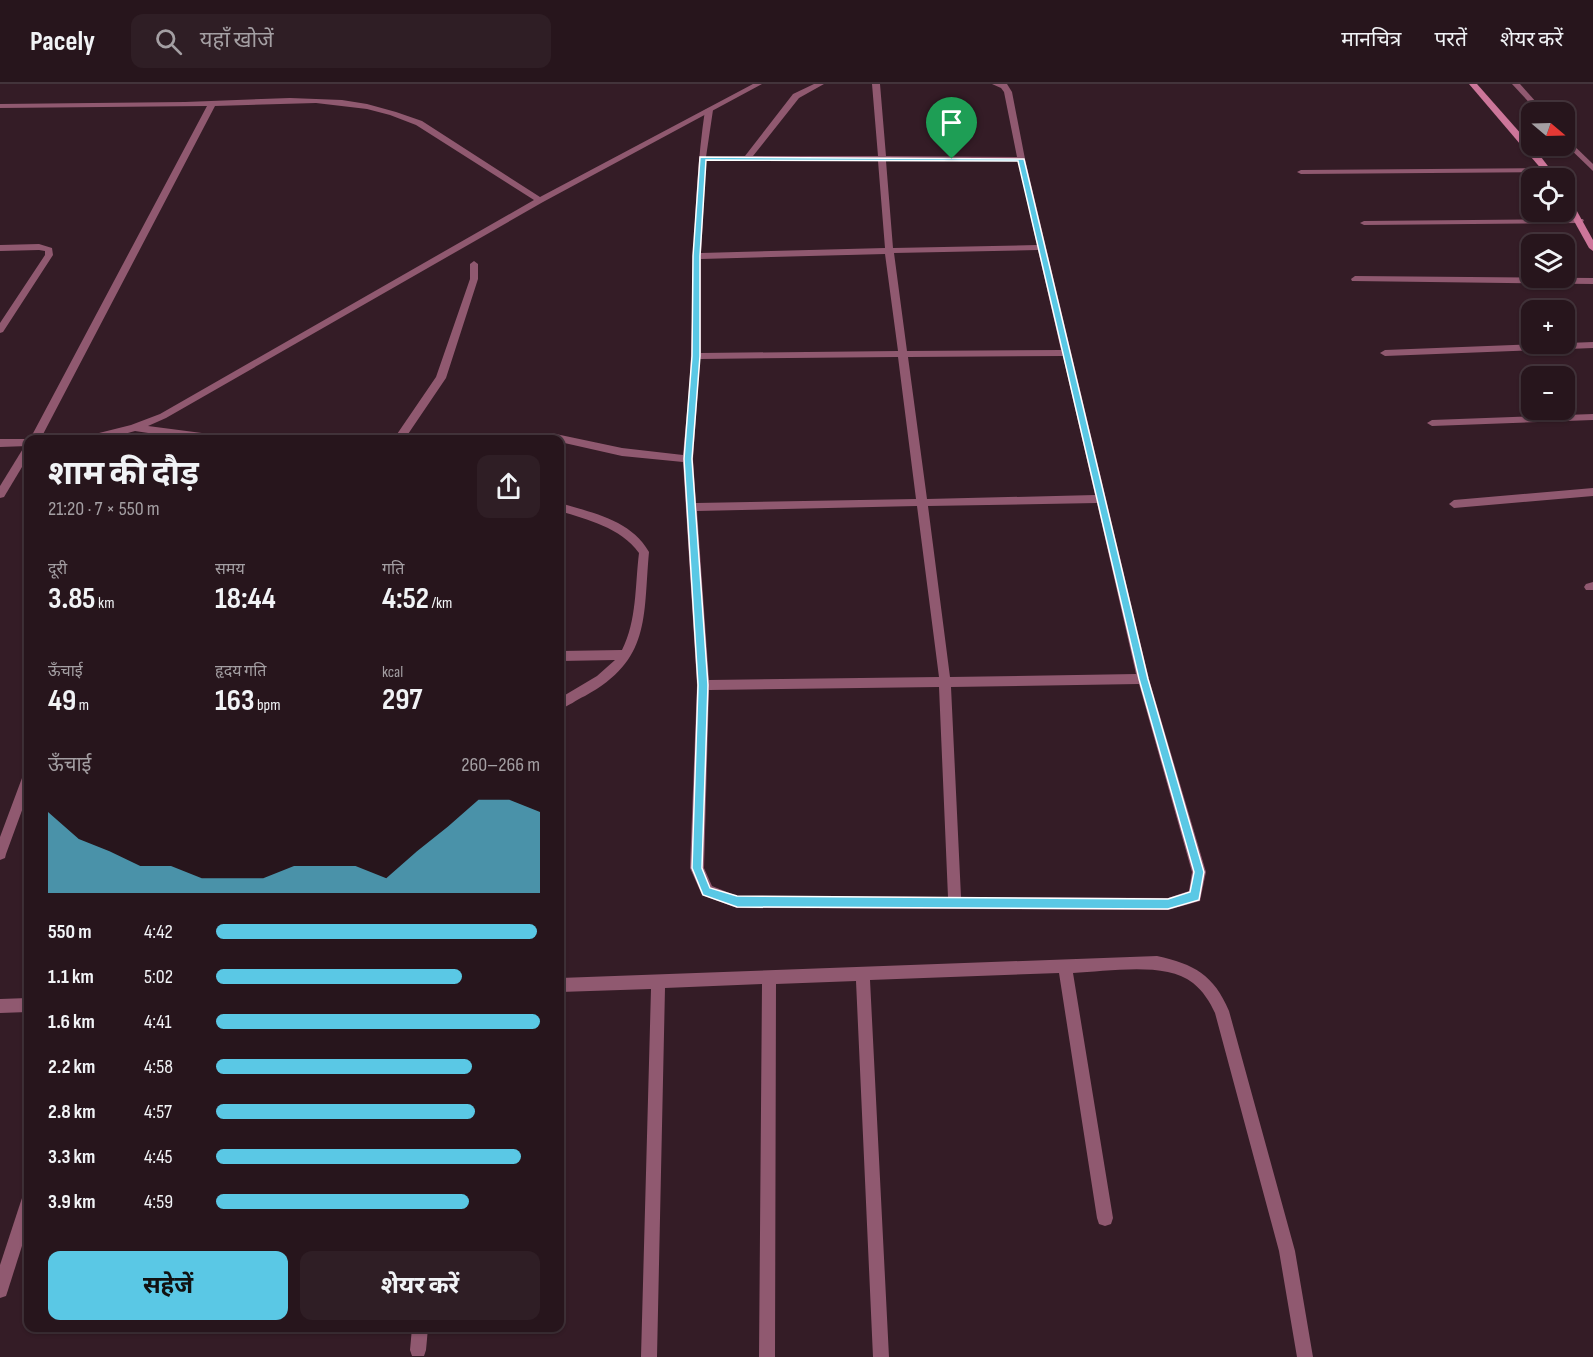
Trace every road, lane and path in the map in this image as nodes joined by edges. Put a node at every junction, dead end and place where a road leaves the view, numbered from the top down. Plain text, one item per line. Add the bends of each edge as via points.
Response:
1 (758, 84) edge
2 (820, 84) edge
3 (876, 84) edge
4 (996, 84) edge
5 (1473, 84) edge
6 (1516, 84) edge
7 (1533, 102) edge
8 (212, 104) junction
9 (0, 106) edge
10 (709, 110) junction
11 (1575, 150) edge
12 (747, 158) junction
13 (702, 159) junction
14 (883, 159) junction
15 (1021, 159) junction
16 (1545, 168) edge
17 (1593, 169) edge
18 (1521, 170) edge
19 (1300, 172) dead end
20 (540, 200) junction
21 (1575, 212) edge
22 (1581, 221) junction
23 (1364, 223) dead end
24 (1042, 247) junction
25 (0, 248) edge
26 (1593, 248) edge
27 (889, 249) junction
28 (697, 256) junction
29 (474, 264) dead end
30 (1355, 279) dead end
31 (1593, 281) edge
32 (0, 330) edge
33 (1593, 345) edge
34 (1067, 353) junction
35 (1385, 353) dead end
36 (903, 355) junction
37 (696, 356) junction
38 (1593, 417) edge
39 (1432, 423) dead end
40 (134, 428) junction
41 (38, 435) edge
42 (107, 435) edge
43 (165, 435) edge
44 (401, 435) edge
45 (564, 440) edge
46 (24, 442) edge
47 (0, 443) edge
48 (24, 456) edge
49 (688, 459) junction
50 (1593, 492) edge
51 (0, 494) edge
52 (1101, 499) junction
53 (921, 501) junction
54 (1454, 504) dead end
55 (691, 507) junction
56 (564, 508) edge
57 (625, 655) junction
58 (564, 656) edge
59 (1143, 679) junction
60 (945, 681) junction
61 (703, 685) junction
62 (564, 701) edge
63 (24, 789) edge
64 (0, 854) edge
65 (955, 903) junction
66 (1065, 966) junction
67 (863, 974) junction
68 (769, 978) junction
69 (658, 982) junction
70 (564, 985) edge
71 (24, 1005) edge
72 (0, 1006) edge
73 (24, 1216) edge
74 (1105, 1218) dead end
75 (0, 1290) edge
76 (420, 1332) edge
77 (418, 1350) dead end
78 (649, 1357) edge
79 (767, 1357) edge
80 (881, 1357) edge
81 (1305, 1357) edge

1 - 10 street
2 - 12 street via 796,96
3 - 14 street
4 - 15 street via 1008,92
5 - 16 street
6 - 7 street
8 - 9 street
8 - 20 street via 298,99 348,102 403,116
8 - 41 street
10 - 13 street
10 - 20 street
11 - 17 street
12 - 13 street
12 - 14 street
13 - 28 street
14 - 15 street
14 - 27 street
15 - 24 street
18 - 19 street
20 - 40 street via 163,416
21 - 22 street
22 - 23 street
22 - 26 street
24 - 27 street
24 - 34 street
25 - 32 street via 39,247 49,250 50,255
27 - 28 street
27 - 36 street
28 - 37 street
29 - 44 street via 474,279 441,378
30 - 31 street
33 - 35 street
34 - 36 street
34 - 52 street
36 - 37 street
36 - 53 street
37 - 49 street
38 - 39 street
40 - 42 street
40 - 43 street
45 - 49 street via 621,452
46 - 47 street
48 - 51 street
49 - 55 street
50 - 54 street
52 - 53 street
52 - 59 street
53 - 55 street
53 - 60 street
55 - 61 street
56 - 57 street via 625,531 637,539 644,552 634,637
57 - 58 street
57 - 62 street via 614,670
59 - 60 street
59 - 65 street via 1199,872 1195,896 1168,904
60 - 61 street
60 - 65 street
61 - 65 street via 697,868 707,891 737,902
63 - 64 street
66 - 67 street
66 - 74 street
66 - 81 street via 1157,963 1188,969 1212,989 1222,1011 1287,1251
67 - 68 street
67 - 80 street
68 - 69 street
68 - 79 street
69 - 70 street
69 - 78 street
71 - 72 street
73 - 75 street
76 - 77 street

